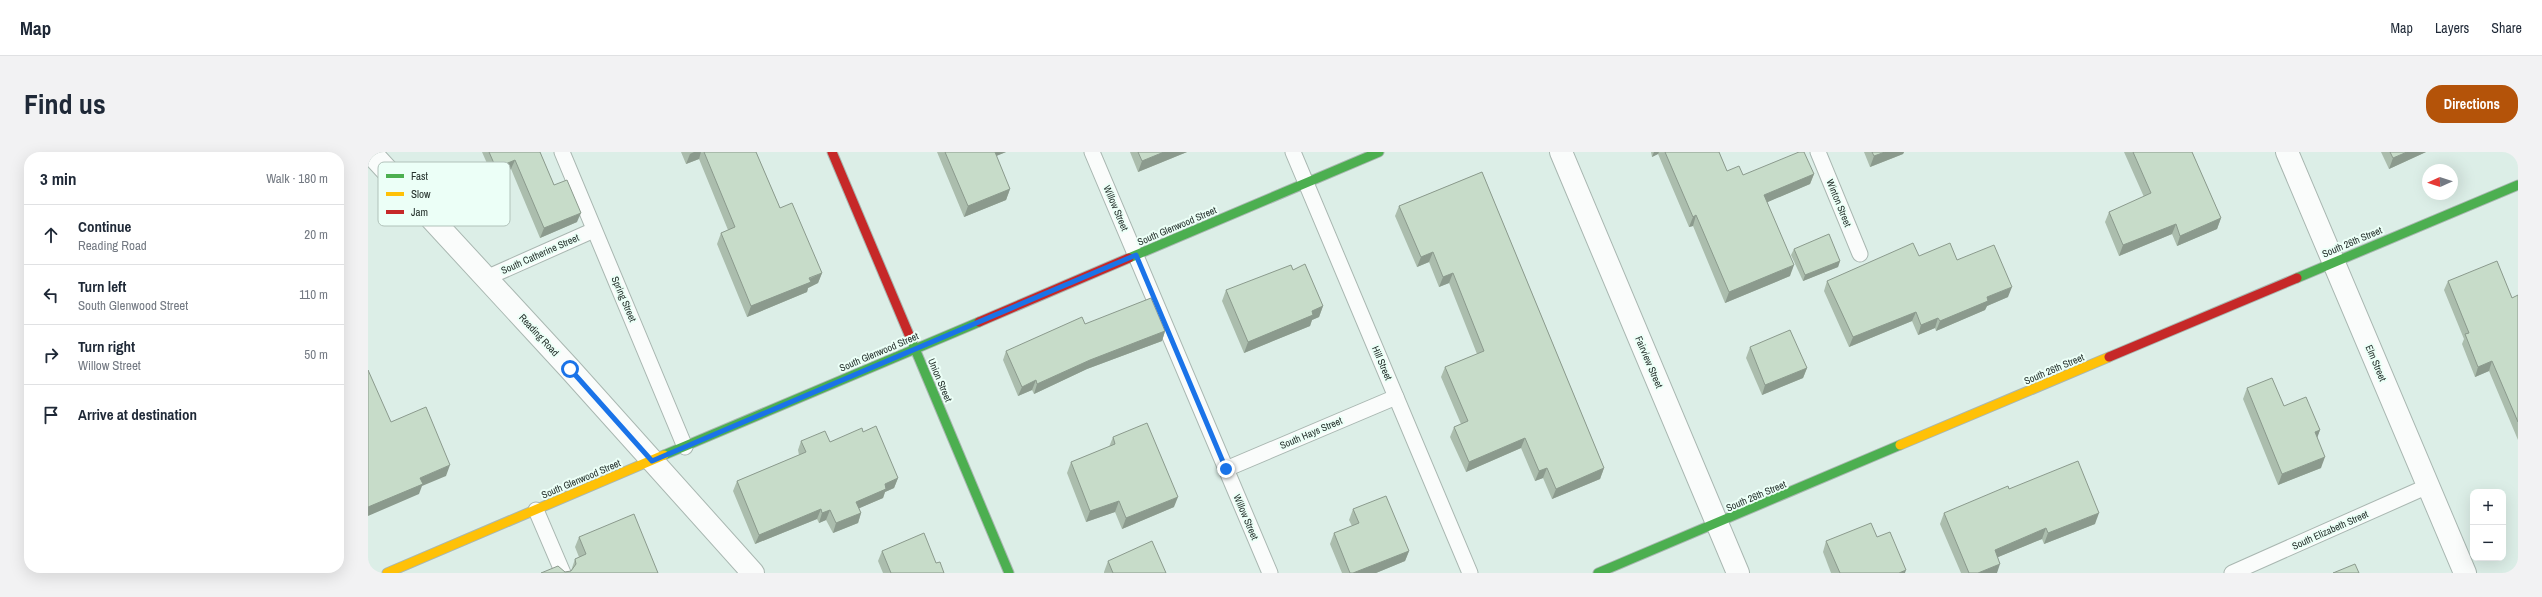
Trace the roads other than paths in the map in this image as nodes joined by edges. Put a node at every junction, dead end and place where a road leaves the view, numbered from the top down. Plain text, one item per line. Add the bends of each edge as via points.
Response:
1 (370, 152) edge
2 (562, 152) edge
3 (832, 152) edge
4 (1092, 152) edge
5 (1293, 152) edge
6 (1379, 152) edge
7 (1561, 152) edge
8 (1818, 152) edge
9 (2288, 152) edge
10 (379, 162) edge
11 (1306, 183) junction
12 (2518, 185) edge
13 (438, 226) edge
14 (594, 230) junction
15 (1860, 254) dead end
16 (1136, 255) junction
17 (2334, 262) junction
18 (486, 278) junction
19 (915, 349) junction
20 (1396, 397) junction
21 (685, 447) junction
22 (652, 461) junction
23 (1226, 469) junction
24 (2428, 486) junction
25 (536, 510) junction
26 (1717, 524) junction
27 (387, 573) edge
28 (562, 573) edge
29 (754, 573) edge
30 (1009, 573) edge
31 (1270, 573) edge
32 (1470, 573) edge
33 (1598, 573) edge
34 (1738, 573) edge
35 (2232, 573) edge
36 (2465, 573) edge

1 - 10 street, Reading Road
2 - 14 lane, Spring Street
3 - 19 street, Union Street
4 - 16 lane, Willow Street
5 - 11 lane, Hill Street
6 - 11 street, South Glenwood Street
7 - 26 street, Fairview Street
8 - 15 lane, Winton Street
9 - 17 street, Elm Street
11 - 16 street, South Glenwood Street
11 - 20 lane, Hill Street
12 - 17 street, South 26th Street
13 - 18 street, Reading Road
14 - 18 lane, South Catherine Street
14 - 21 lane, Spring Street
16 - 19 street, South Glenwood Street
16 - 23 lane, Willow Street
17 - 24 street, Elm Street
17 - 26 street, South 26th Street
18 - 22 street, Reading Road
19 - 21 street, South Glenwood Street
19 - 30 street, Union Street
20 - 23 lane, South Hays Street
20 - 32 lane, Hill Street
21 - 22 street, South Glenwood Street
22 - 25 street, South Glenwood Street
22 - 29 street, Reading Road
23 - 31 lane, Willow Street
24 - 35 lane, South Elizabeth Street
24 - 36 street, Elm Street
25 - 27 street, South Glenwood Street
25 - 28 lane
26 - 33 street, South 26th Street
26 - 34 street, Fairview Street

